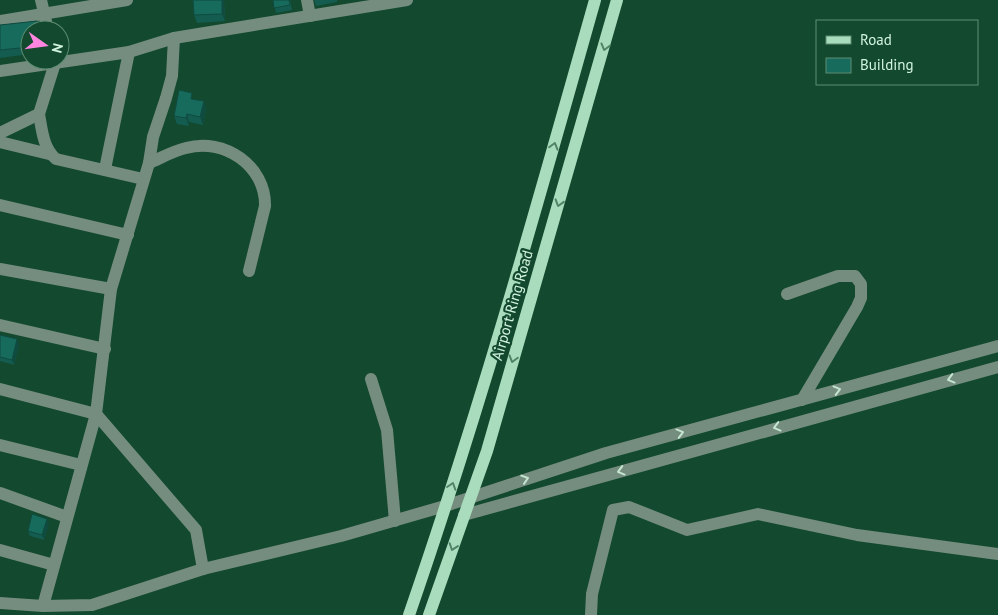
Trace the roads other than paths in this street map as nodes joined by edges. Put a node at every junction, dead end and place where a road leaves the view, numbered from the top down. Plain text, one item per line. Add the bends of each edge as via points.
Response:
1 (41, 0) edge
2 (127, 0) edge
3 (306, 0) edge
4 (407, 0) edge
5 (595, 0) edge
6 (617, 0) edge
7 (44, 14) junction
8 (310, 16) junction
9 (46, 20) edge
10 (0, 21) edge
11 (174, 38) junction
12 (129, 52) junction
13 (70, 60) edge
14 (20, 68) edge
15 (54, 70) edge
16 (0, 71) edge
17 (39, 114) junction
18 (0, 133) edge
19 (0, 142) edge
20 (49, 154) junction
21 (150, 163) junction
22 (105, 169) junction
23 (143, 178) junction
24 (0, 205) edge
25 (128, 235) junction
26 (0, 269) edge
27 (249, 271) dead end
28 (111, 289) junction
29 (787, 294) dead end
30 (0, 325) edge
31 (998, 346) edge
32 (105, 349) junction
33 (998, 366) edge
34 (371, 379) dead end
35 (0, 389) edge
36 (802, 400) junction
37 (96, 414) junction
38 (0, 445) edge
39 (82, 465) junction
40 (0, 493) edge
41 (471, 497) junction
42 (445, 506) junction
43 (464, 515) junction
44 (67, 517) junction
45 (395, 521) junction
46 (0, 550) edge
47 (998, 554) edge
48 (54, 564) junction
49 (203, 569) junction
50 (0, 602) edge
51 (43, 606) junction
52 (89, 610) edge
53 (409, 615) edge
54 (429, 615) edge
55 (591, 615) edge

1 - 7 street
2 - 7 street
3 - 8 street
4 - 8 street
42 -> 5 main road, Airport Ring Road via 536,208
6 -> 41 main road, Airport Ring Road
7 - 9 street
7 - 10 street
8 - 11 street
11 - 12 street
11 - 21 street via 172,76 153,137
12 - 13 street
12 - 22 street
14 - 16 street
15 - 17 street
17 - 18 street
17 - 20 street
19 - 20 street
20 - 22 street via 69,163
21 - 23 street
21 - 27 street via 187,147 214,148 235,154 249,165 262,183 265,196
22 - 23 street
23 - 25 street
24 - 25 street
25 - 28 street
26 - 28 street
28 - 32 street
29 - 36 street via 838,276 855,276 861,284 857,307
30 - 32 street
36 -> 31 street
32 - 37 street
33 -> 43 street
34 - 45 street via 387,430
35 - 37 street
41 -> 36 street via 606,453
37 - 39 street
37 - 49 street via 196,530
38 - 39 street
39 - 44 street
40 - 44 street
41 - 42 street
41 - 43 main road, Airport Ring Road
42 - 45 street
42 - 53 main road, Airport Ring Road
43 -> 54 main road, Airport Ring Road
44 - 48 street
45 - 49 street
46 - 48 street
47 - 55 street via 857,535 758,514 687,530 630,507 613,510 592,594
48 - 51 street
49 - 52 street
50 - 51 street
51 - 52 street

